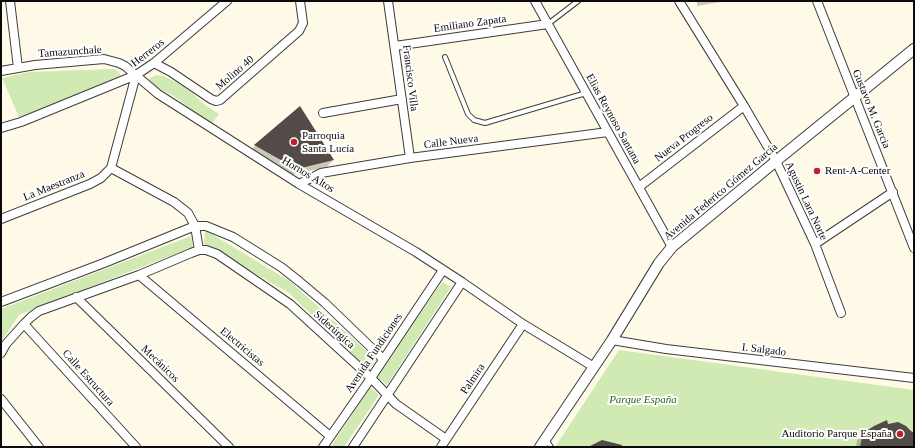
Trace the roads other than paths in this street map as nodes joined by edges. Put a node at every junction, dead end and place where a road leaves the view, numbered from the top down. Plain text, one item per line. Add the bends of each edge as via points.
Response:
1 (10, 1) edge
2 (227, 1) edge
3 (300, 1) edge
4 (388, 1) edge
5 (535, 1) edge
6 (578, 1) edge
7 (679, 1) edge
8 (817, 1) edge
9 (548, 24) junction
10 (395, 46) junction
11 (914, 51) edge
12 (445, 57) dead end
13 (154, 63) junction
14 (18, 68) junction
15 (1, 71) edge
16 (136, 75) junction
17 (586, 93) junction
18 (855, 98) junction
19 (402, 99) junction
20 (744, 106) junction
21 (323, 113) dead end
22 (1, 128) edge
23 (608, 132) junction
24 (410, 158) junction
25 (776, 161) junction
26 (111, 168) junction
27 (299, 184) junction
28 (638, 187) junction
29 (893, 192) junction
30 (1, 219) edge
31 (195, 226) junction
32 (815, 244) junction
33 (672, 247) junction
34 (914, 248) edge
35 (199, 250) junction
36 (443, 270) junction
37 (139, 275) junction
38 (462, 282) junction
39 (76, 297) junction
40 (1, 302) edge
41 (841, 313) dead end
42 (24, 324) junction
43 (523, 324) junction
44 (612, 340) junction
45 (1, 353) edge
46 (384, 359) junction
47 (594, 367) junction
48 (371, 378) junction
49 (914, 378) edge
50 (387, 395) junction
51 (1, 399) edge
52 (330, 436) junction
53 (446, 439) junction
54 (544, 445) edge
55 (39, 447) edge
56 (136, 447) edge
57 (229, 447) edge
58 (323, 447) edge
59 (353, 447) edge
60 (442, 447) edge

1 - 14 street
2 - 13 street, Herreros
3 - 13 street, Molino 40 via 303,22 299,31 220,100 211,99
4 - 10 street, Francisco Villa
5 - 9 street, Elias Reynoso Santana
6 - 9 lane
7 - 20 street, Agustin Lara Norte
8 - 18 street, Gustavo M. Garcia
9 - 10 street, Emiliano Zapata
9 - 17 street, Elias Reynoso Santana
10 - 19 street, Francisco Villa
11 - 18 street, Avenida Federico Gómez García
12 - 17 lane via 468,114 474,120 485,123
13 - 16 street, Herreros
14 - 15 street, Tamazunchale
14 - 16 street, Tamazunchale via 104,59 125,66
16 - 22 street
16 - 26 street, Herreros
16 - 27 street, Hornos Altos via 158,94
17 - 23 street, Elias Reynoso Santana
18 - 25 street, Avenida Federico Gómez García
18 - 29 street, Gustavo M. Garcia
19 - 21 street
19 - 24 street, Francisco Villa
20 - 25 street, Agustin Lara Norte
20 - 28 street, Nueva Progreso
23 - 24 street, Calle Nueva
23 - 28 street, Elias Reynoso Santana
24 - 27 street, Calle Nueva via 322,173
25 - 32 street, Agustin Lara Norte
25 - 33 street, Avenida Federico Gómez García
26 - 30 street, La Maestranza via 90,184
26 - 31 street via 174,202 188,214
27 - 36 street, Hornos Altos
28 - 33 street, Elias Reynoso Santana
29 - 32 street
29 - 34 street, Gustavo M. Garcia
31 - 35 street
31 - 40 street
31 - 46 street, Siderúrgica via 206,226 233,237 281,267 325,303
32 - 41 street, Agustin Lara Norte
33 - 44 street, Avenida Federico Gómez García via 659,263
35 - 37 street
35 - 48 street, Siderúrgica via 217,254 290,304
36 - 38 street, Hornos Altos
36 - 46 street, Avenida Fundiciones
37 - 39 street
37 - 52 street, Electricistas
38 - 43 street, Hornos Altos
38 - 50 street
39 - 42 street via 39,311
39 - 57 street, Mecánicos
42 - 45 street
42 - 56 street, Calle Estructura
43 - 47 street, Hornos Altos
43 - 53 street, Palmira
44 - 47 street, Avenida Federico Gómez García
44 - 49 street, I. Salgado via 666,349
46 - 48 street, Avenida Fundiciones
47 - 54 street, Avenida Federico Gómez García
48 - 50 street, Siderúrgica
48 - 52 street, Avenida Fundiciones
50 - 53 street, Siderúrgica
50 - 59 street
51 - 55 street
52 - 58 street, Avenida Fundiciones
53 - 60 street, Palmira

